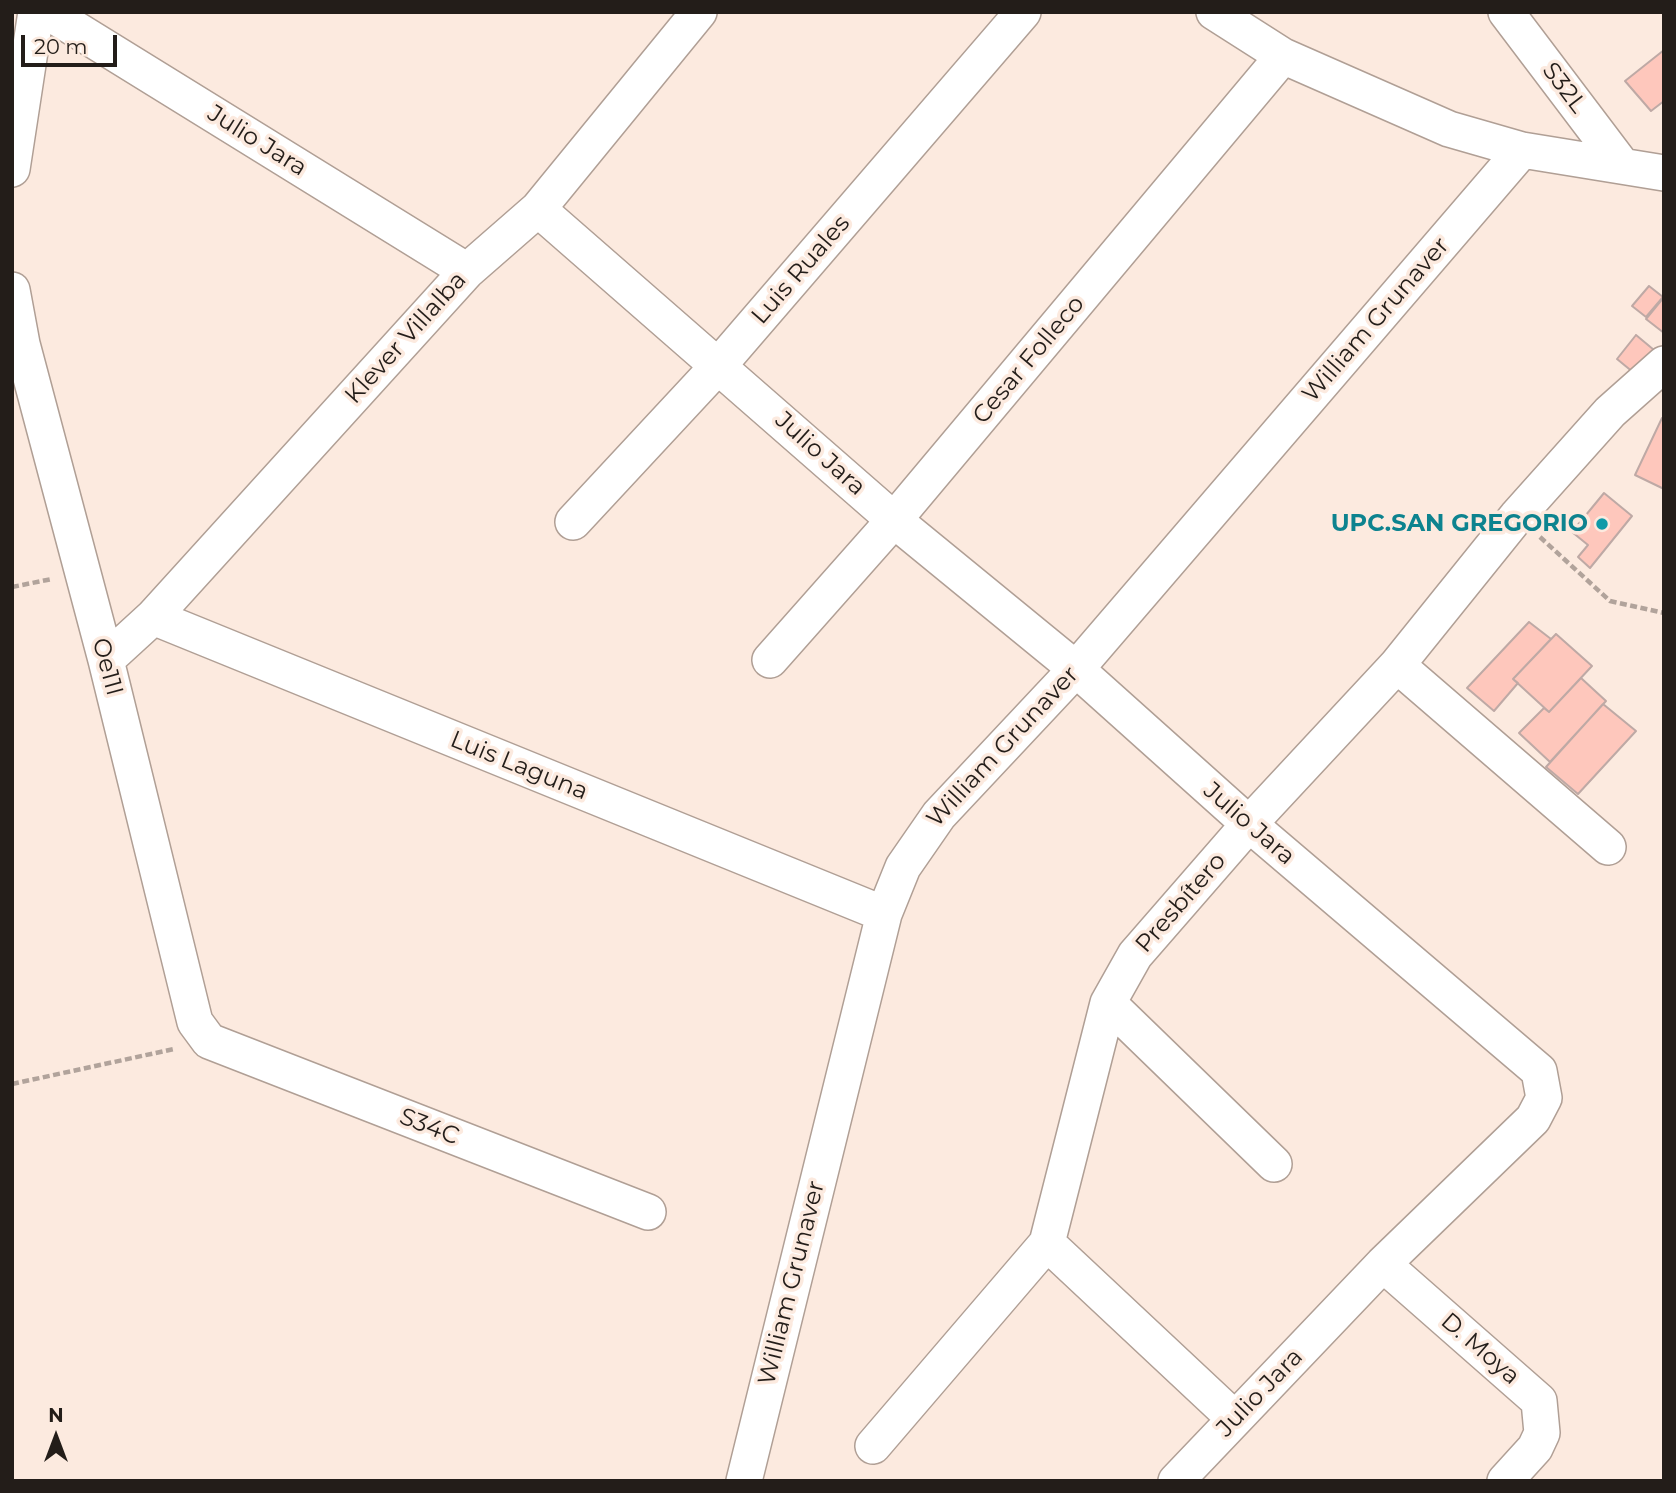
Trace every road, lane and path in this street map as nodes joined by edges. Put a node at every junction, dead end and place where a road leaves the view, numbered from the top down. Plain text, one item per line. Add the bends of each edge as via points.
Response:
1 (36, 12) edge
2 (48, 12) edge
3 (699, 12) edge
4 (1023, 12) edge
5 (1214, 12) edge
6 (1506, 12) edge
7 (1283, 56) junction
8 (1522, 150) junction
9 (1621, 164) junction
10 (12, 169) edge
11 (1664, 173) edge
12 (538, 209) junction
13 (467, 271) junction
14 (12, 290) edge
15 (1664, 364) edge
16 (719, 365) junction
17 (1517, 516) junction
18 (894, 520) junction
19 (573, 522) dead end
20 (81, 572) junction
21 (12, 587) edge
22 (1664, 614) edge
23 (153, 617) junction
24 (106, 660) junction
25 (771, 660) dead end
26 (1397, 665) junction
27 (1076, 668) junction
28 (1248, 824) junction
29 (1608, 847) dead end
30 (884, 914) junction
31 (1108, 1003) junction
32 (209, 1041) junction
33 (12, 1084) edge
34 (1274, 1164) dead end
35 (648, 1212) dead end
36 (1047, 1243) junction
37 (1384, 1264) junction
38 (1234, 1419) junction
39 (873, 1446) dead end
40 (744, 1481) edge
41 (1176, 1481) edge
42 (1505, 1481) edge

1 - 10 street
2 - 13 street, Julio Jara
3 - 12 street, Klever Villalba
4 - 16 street, Luis Ruales
5 - 7 street
6 - 9 street, S32L
7 - 8 street via 1449,129
7 - 18 street, Cesar Folleco
8 - 9 street
8 - 27 street, William Grunaver
9 - 11 street
12 - 13 street, Klever Villalba
12 - 16 street, Julio Jara
13 - 23 street, Klever Villalba
14 - 20 street, Oe11I
15 - 17 street, Presbítero via 1610,412
16 - 18 street, Julio Jara
16 - 19 street, Luis Ruales
17 - 22 path via 1610,601
17 - 26 street, Presbítero
18 - 25 street, Cesar Folleco
18 - 27 street, Julio Jara
20 - 21 path
20 - 24 street, Oe11I
23 - 24 street, Klever Villalba
23 - 30 street, Luis Laguna
24 - 32 street, Oe11I via 187,995 195,1022
26 - 28 street, Presbítero
26 - 29 street
27 - 28 street, Julio Jara
27 - 30 street, William Grunaver via 939,815 903,867
28 - 31 street, Presbítero via 1135,955
28 - 37 street, Julio Jara via 1539,1071 1544,1098 1533,1119
30 - 40 street, William Grunaver
31 - 34 street
31 - 36 street, Presbítero
32 - 33 path
32 - 35 street, S34C
36 - 38 street
36 - 39 street, Presbítero
37 - 38 street, Julio Jara
37 - 42 street, D. Moya via 1539,1401 1542,1433 1535,1448
38 - 41 street, Julio Jara

